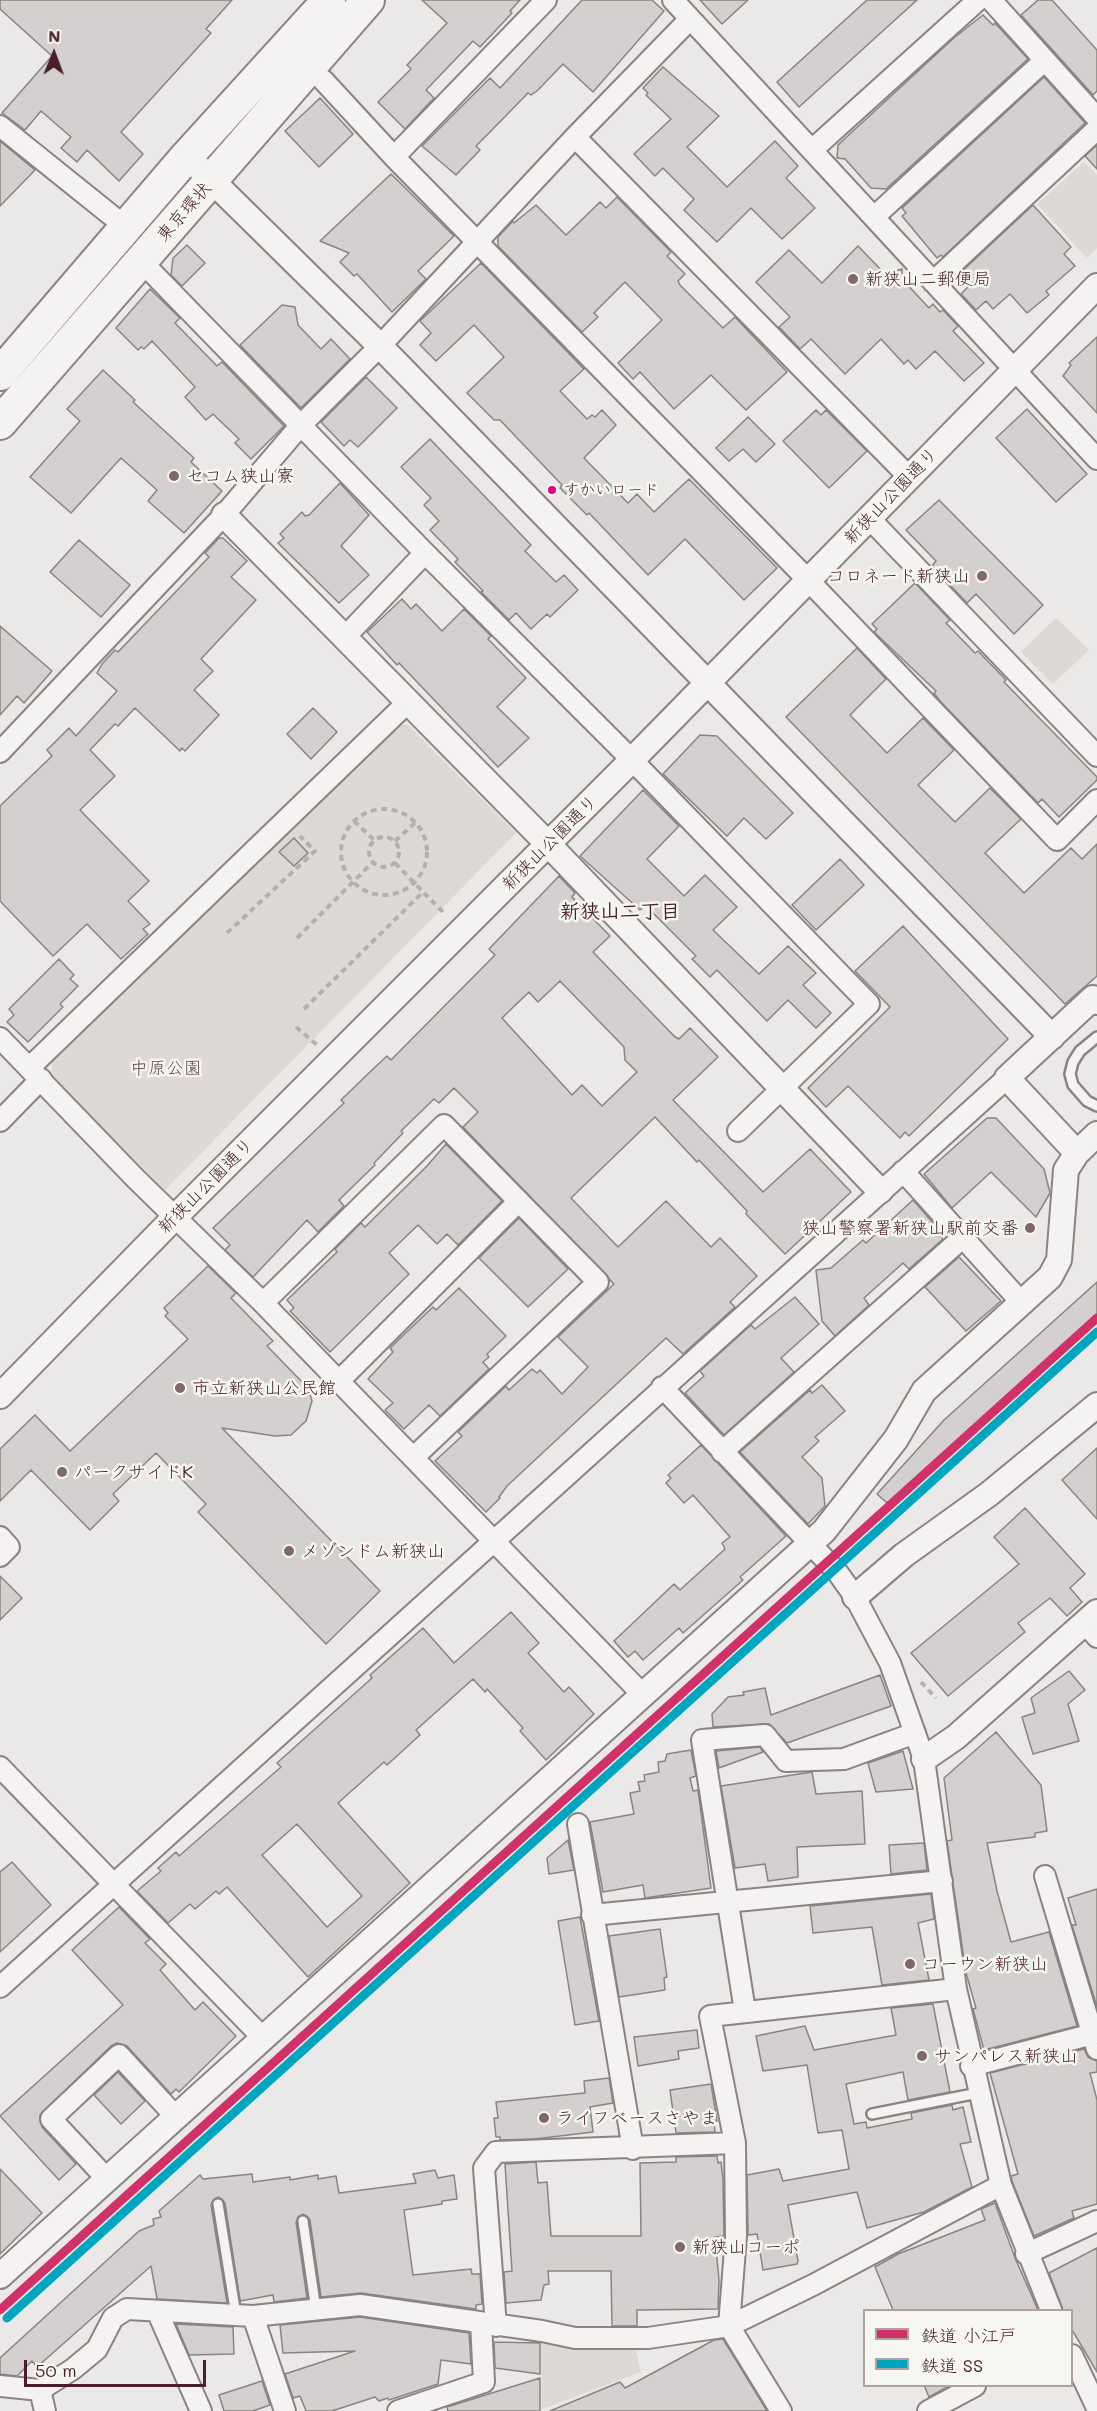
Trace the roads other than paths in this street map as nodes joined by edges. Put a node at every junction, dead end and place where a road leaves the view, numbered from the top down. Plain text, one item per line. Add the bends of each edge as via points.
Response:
1 (329, 0) edge
2 (368, 0) edge
3 (546, 0) edge
4 (673, 0) edge
5 (978, 0) edge
6 (991, 0) edge
7 (690, 19) junction
8 (1045, 60) junction
9 (323, 80) dead end
10 (1097, 117) edge
11 (0, 126) edge
12 (1097, 129) edge
13 (575, 136) junction
14 (812, 150) junction
15 (187, 156) junction
16 (394, 157) junction
17 (211, 181) junction
18 (874, 217) junction
19 (127, 228) junction
20 (477, 241) junction
21 (141, 261) junction
22 (933, 282) junction
23 (1097, 286) edge
24 (380, 346) junction
25 (1014, 369) junction
26 (0, 374) edge
27 (0, 423) edge
28 (300, 426) junction
29 (1097, 459) edge
30 (910, 478) junction
31 (224, 515) junction
32 (870, 518) junction
33 (425, 553) junction
34 (808, 580) junction
35 (344, 638) junction
36 (707, 685) junction
37 (407, 703) junction
38 (0, 752) edge
39 (1097, 756) edge
40 (632, 760) junction
41 (1097, 800) edge
42 (549, 845) junction
43 (1096, 998) edge
44 (1052, 1037) junction
45 (1097, 1037) edge
46 (0, 1038) edge
47 (35, 1074) junction
48 (1007, 1078) junction
49 (782, 1087) junction
50 (1097, 1106) edge
51 (0, 1121) edge
52 (738, 1131) dead end
53 (1097, 1134) edge
54 (1077, 1153) junction
55 (903, 1171) junction
56 (880, 1191) junction
57 (519, 1201) junction
58 (175, 1217) junction
59 (961, 1239) junction
60 (1021, 1302) junction
61 (263, 1303) junction
62 (339, 1381) junction
63 (662, 1387) junction
64 (0, 1396) edge
65 (1097, 1405) edge
66 (722, 1452) junction
67 (414, 1456) junction
68 (0, 1537) edge
69 (494, 1542) junction
70 (809, 1544) junction
71 (0, 1556) edge
72 (855, 1597) junction
73 (1093, 1624) edge
74 (643, 1695) junction
75 (915, 1732) junction
76 (924, 1759) junction
77 (0, 1767) edge
78 (578, 1824) dead end
79 (1045, 1876) dead end
80 (942, 1881) junction
81 (114, 1884) junction
82 (726, 1902) junction
83 (592, 1915) junction
84 (0, 1987) edge
85 (956, 1989) junction
86 (745, 2011) junction
87 (263, 2038) junction
88 (1096, 2039) edge
89 (971, 2066) junction
90 (978, 2092) junction
91 (872, 2115) dead end
92 (176, 2117) junction
93 (735, 2143) junction
94 (633, 2149) junction
95 (108, 2179) junction
96 (1001, 2185) junction
97 (218, 2204) dead end
98 (303, 2221) dead end
99 (1097, 2221) edge
100 (1026, 2254) junction
101 (0, 2276) edge
102 (1051, 2309) edge
103 (316, 2310) junction
104 (157, 2311) junction
105 (245, 2316) junction
106 (489, 2325) junction
107 (729, 2326) junction
108 (1073, 2359) edge
109 (0, 2386) edge
110 (971, 2387) edge
111 (41, 2405) edge
112 (1097, 2408) edge
113 (201, 2411) edge
114 (285, 2411) edge
115 (398, 2411) edge
116 (781, 2411) edge
117 (928, 2411) edge

1 - 15 highway, 東京環状
2 - 17 highway, 東京環状
3 - 16 street
4 - 7 street
5 - 14 street
6 - 8 street
7 - 13 street
7 - 14 street
8 - 10 street
8 - 18 street
9 - 16 street
11 - 19 street
12 - 22 street
13 - 20 street
13 - 30 street
14 - 18 street
15 - 17 street
15 - 19 highway, 東京環状
16 - 20 street
17 - 21 highway, 東京環状
17 - 24 street
18 - 22 street
19 - 26 highway, 東京環状
20 - 24 street
20 - 34 street
21 - 27 highway, 東京環状
21 - 28 street
22 - 25 street
23 - 25 street, 新狭山公園通り
24 - 28 street
24 - 36 street
25 - 29 street
25 - 30 street, 新狭山公園通り
28 - 31 street
28 - 33 street
30 - 32 street, 新狭山公園通り
31 - 35 street
31 - 38 street
32 - 34 street, 新狭山公園通り
32 - 39 street
33 - 35 street
33 - 40 street
34 - 36 street, 新狭山公園通り
34 - 41 street via 1057,840
35 - 37 street
36 - 40 street, 新狭山公園通り
36 - 44 street
37 - 42 street
37 - 47 street
40 - 42 street, 新狭山公園通り
40 - 49 street via 869,1004
42 - 49 street
42 - 58 street, 新狭山公園通り
43 - 44 street
44 - 48 street
45 - 50 lane via 1076,1056 1070,1074 1087,1101
46 - 47 street
47 - 51 street
47 - 58 street
48 - 54 street
48 - 55 street
49 - 52 street
49 - 56 street
53 - 54 street
54 - 60 street via 1066,1170 1059,1260 1050,1277
55 - 56 street
55 - 59 street
56 - 63 street
57 - 61 street via 444,1125
57 - 62 street
57 - 67 street via 598,1282
58 - 61 street
58 - 64 street, 新狭山公園通り
59 - 60 street
59 - 66 street
60 - 70 street via 924,1391 896,1439
61 - 62 street
62 - 67 street
63 - 66 street
63 - 69 street
65 - 72 street
66 - 70 street
67 - 69 street
68 - 71 street via 9,1547
69 - 74 street
69 - 81 street
70 - 72 street
70 - 74 street
72 - 75 street via 890,1664
73 - 76 street
74 - 87 street
75 - 76 street
75 - 82 street via 844,1759 786,1761 765,1735 702,1740
76 - 80 street
77 - 81 street
78 - 83 street
79 - 88 street
80 - 82 street
80 - 85 street
81 - 84 street
81 - 87 street
82 - 83 street
82 - 86 street
83 - 94 street
85 - 86 street
85 - 89 street
86 - 93 street via 710,2016
87 - 92 street
88 - 89 street
89 - 90 street
90 - 91 lane
90 - 96 street
92 - 95 street
92 - 95 street via 118,2055 51,2119
93 - 94 street
93 - 107 street via 736,2236
94 - 106 street via 496,2152 484,2168
95 - 101 street
96 - 100 street
96 - 107 street
97 - 105 lane
98 - 103 lane
99 - 100 street
100 - 102 street
103 - 105 street
103 - 106 street via 360,2305
104 - 105 street
104 - 111 street via 127,2309 113,2318 97,2349
104 - 113 street
105 - 114 street
106 - 107 street via 574,2338 648,2338
106 - 115 street via 484,2382
107 - 116 street
108 - 112 street
109 - 111 street
110 - 117 street

